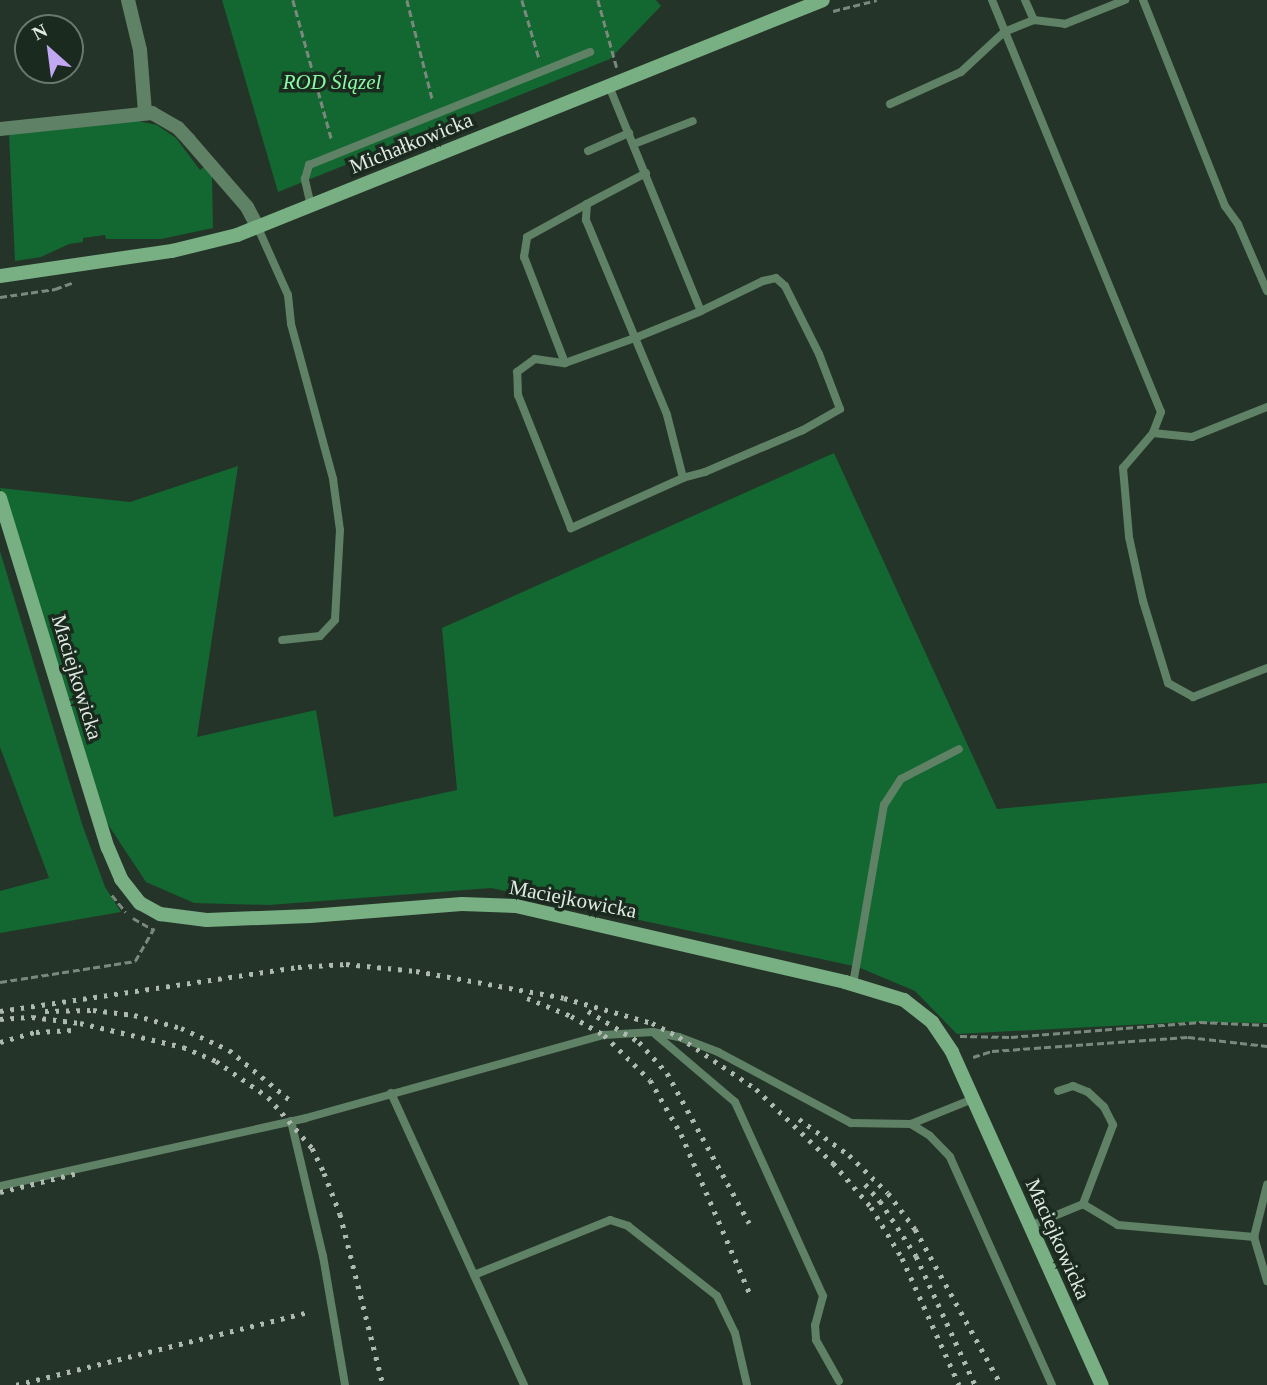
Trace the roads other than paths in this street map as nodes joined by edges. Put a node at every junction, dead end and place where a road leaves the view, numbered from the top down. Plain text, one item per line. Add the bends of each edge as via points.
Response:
1 (128, 0) edge
2 (824, 0) edge
3 (992, 0) edge
4 (1025, 0) edge
5 (1125, 0) edge
6 (1143, 0) edge
7 (1034, 20) junction
8 (1004, 32) junction
9 (590, 52) dead end
10 (615, 84) junction
11 (890, 104) dead end
12 (145, 112) junction
13 (693, 121) dead end
14 (0, 129) edge
15 (629, 133) junction
16 (634, 144) junction
17 (588, 151) dead end
18 (646, 173) junction
19 (587, 204) junction
20 (311, 206) junction
21 (258, 228) junction
22 (1263, 271) edge
23 (0, 276) edge
24 (1267, 291) edge
25 (701, 311) junction
26 (635, 338) junction
27 (565, 363) junction
28 (1267, 407) edge
29 (1153, 433) junction
30 (683, 478) junction
31 (0, 498) edge
32 (282, 640) dead end
33 (1267, 668) edge
34 (958, 749) dead end
35 (853, 984) junction
36 (653, 1032) junction
37 (1058, 1091) dead end
38 (391, 1093) junction
39 (972, 1100) junction
40 (291, 1121) junction
41 (911, 1124) junction
42 (1267, 1185) edge
43 (0, 1186) edge
44 (1083, 1204) junction
45 (1030, 1226) junction
46 (1254, 1237) junction
47 (474, 1275) junction
48 (1267, 1281) edge
49 (839, 1381) dead end
50 (345, 1385) edge
51 (524, 1385) edge
52 (747, 1385) edge
53 (1052, 1385) edge
54 (1102, 1385) edge

1 - 12 street via 140,50
2 - 10 street, Michałkowicka
3 - 8 lane
4 - 7 lane
5 - 7 lane via 1065,24
6 - 22 lane via 1225,206
7 - 8 lane
8 - 11 lane via 961,72
8 - 29 lane via 1161,412
9 - 20 lane via 309,165 305,179
10 - 15 lane
10 - 20 street, Michałkowicka
12 - 14 street
12 - 21 street via 183,134 247,207
13 - 16 lane
15 - 16 lane
15 - 17 lane
16 - 18 lane
18 - 19 lane
18 - 25 lane
19 - 26 lane via 586,220
19 - 27 lane via 527,237 524,257
20 - 21 street, Michałkowicka
21 - 23 street, Michałkowicka via 172,251
21 - 32 lane via 288,295 341,530 335,620 320,636
22 - 24 lane
25 - 26 lane
25 - 30 lane via 776,278 785,286 819,354 840,409 803,430
26 - 27 lane
26 - 30 lane via 667,415
27 - 30 lane via 535,359 517,372 518,395 571,528
28 - 29 lane via 1192,437
29 - 33 lane via 1123,468 1132,550 1168,683 1193,697
31 - 35 street, Maciejkowicka via 108,848 123,882 146,908 207,920 462,904 516,906
34 - 35 lane via 901,779 884,805
35 - 39 street, Maciejkowicka via 904,1000 932,1022
36 - 38 lane via 604,1035
36 - 41 lane via 718,1052 851,1123
36 - 49 lane via 735,1102 823,1296 816,1340
37 - 44 lane via 1073,1086 1088,1092 1104,1107 1113,1125
38 - 40 lane
38 - 47 lane
39 - 41 lane
39 - 45 street, Maciejkowicka
40 - 43 lane
40 - 50 lane via 323,1256
41 - 53 lane via 950,1157
42 - 46 lane
44 - 45 lane
44 - 46 lane via 1118,1226
45 - 54 street, Maciejkowicka
46 - 48 lane
47 - 51 lane
47 - 52 lane via 610,1220 628,1226 717,1296 735,1333

